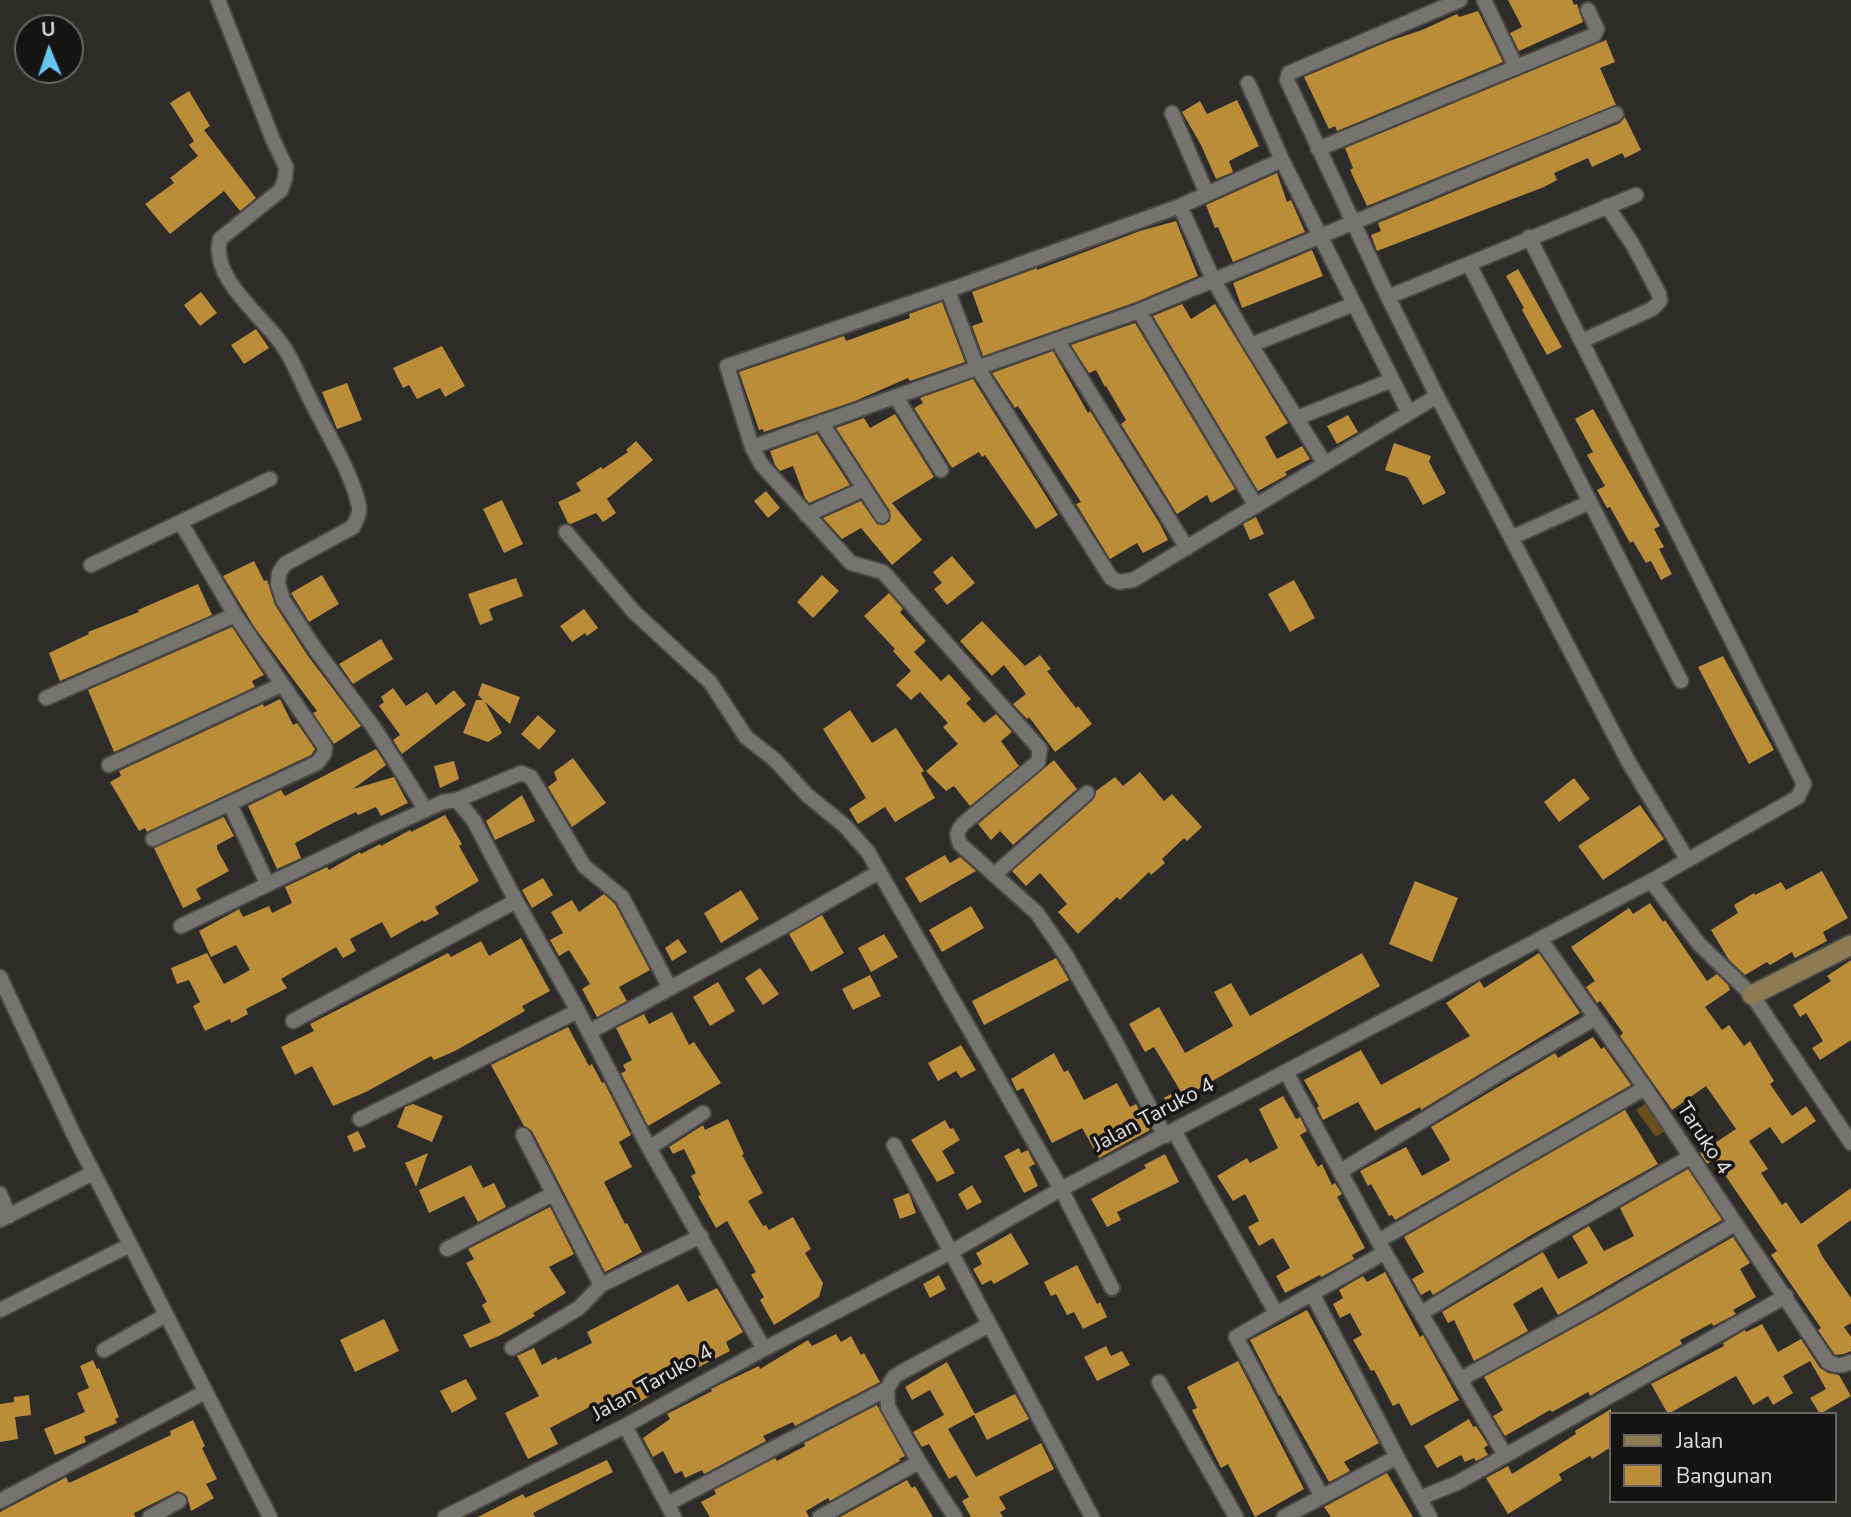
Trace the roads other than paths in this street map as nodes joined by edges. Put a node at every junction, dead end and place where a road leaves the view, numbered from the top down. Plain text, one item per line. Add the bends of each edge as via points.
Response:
1 (218, 0) edge
2 (1460, 0) edge
3 (1484, 0) edge
4 (1588, 10) dead end
5 (1516, 67) junction
6 (1248, 83) dead end
7 (1172, 113) dead end
8 (1616, 114) dead end
9 (1318, 149) junction
10 (1282, 160) junction
11 (1207, 194) junction
12 (1636, 194) dead end
13 (1180, 206) junction
14 (1607, 206) junction
15 (1352, 222) junction
16 (1320, 235) junction
17 (1530, 237) junction
18 (1469, 264) junction
19 (1213, 279) junction
20 (948, 290) junction
21 (1388, 297) junction
22 (1354, 304) junction
23 (1139, 312) junction
24 (1057, 340) junction
25 (1582, 341) junction
26 (1251, 345) junction
27 (977, 367) junction
28 (1392, 380) junction
29 (1437, 396) junction
30 (896, 397) junction
31 (1409, 413) junction
32 (1297, 418) junction
33 (821, 422) junction
34 (752, 447) junction
35 (1325, 464) junction
36 (941, 470) dead end
37 (270, 479) dead end
38 (864, 489) junction
39 (1590, 502) junction
40 (1256, 506) junction
41 (806, 515) junction
42 (882, 516) dead end
43 (181, 523) junction
44 (566, 532) dead end
45 (1511, 538) junction
46 (1187, 548) junction
47 (91, 565) dead end
48 (235, 615) junction
49 (1681, 681) dead end
50 (281, 685) junction
51 (46, 698) dead end
52 (109, 765) dead end
53 (1087, 793) dead end
54 (457, 800) junction
55 (229, 804) junction
56 (426, 810) junction
57 (153, 839) dead end
58 (1687, 859) junction
59 (879, 872) junction
60 (995, 874) junction
61 (1651, 881) junction
62 (267, 883) junction
63 (516, 901) junction
64 (181, 926) dead end
65 (1541, 940) junction
66 (1851, 945) edge
67 (0, 977) edge
68 (670, 988) junction
69 (1752, 995) junction
70 (578, 1011) junction
71 (1594, 1018) junction
72 (293, 1021) dead end
73 (589, 1032) junction
74 (1286, 1072) junction
75 (1645, 1088) junction
76 (703, 1114) dead end
77 (360, 1119) dead end
78 (1170, 1134) junction
79 (523, 1135) dead end
80 (1851, 1143) edge
81 (894, 1145) dead end
82 (649, 1148) junction
83 (1689, 1157) junction
84 (1341, 1171) junction
85 (93, 1173) junction
86 (1061, 1189) junction
87 (0, 1194) edge
88 (553, 1194) junction
89 (5, 1218) edge
90 (1735, 1224) junction
91 (701, 1236) junction
92 (130, 1245) junction
93 (1382, 1246) junction
94 (447, 1249) dead end
95 (951, 1252) junction
96 (601, 1286) junction
97 (1112, 1288) dead end
98 (1313, 1295) junction
99 (1786, 1296) junction
100 (0, 1310) edge
101 (1423, 1312) junction
102 (1276, 1313) junction
103 (166, 1315) junction
104 (989, 1325) junction
105 (512, 1348) dead end
106 (764, 1349) junction
107 (104, 1350) dead end
108 (1851, 1362) edge
109 (1461, 1379) junction
110 (1159, 1382) dead end
111 (887, 1389) junction
112 (205, 1392) junction
113 (625, 1426) junction
114 (1506, 1455) junction
115 (1397, 1457) junction
116 (919, 1462) junction
117 (1321, 1495) junction
118 (1420, 1498) junction
119 (0, 1501) edge
120 (179, 1501) dead end
121 (671, 1511) edge
122 (150, 1517) edge
123 (270, 1517) edge
124 (445, 1517) edge
125 (820, 1517) edge
126 (955, 1517) edge
127 (1091, 1517) edge
128 (1236, 1517) edge
129 (1284, 1517) edge
130 (1430, 1517) edge

1 - 56 street via 286,167 281,190 220,239 220,266 284,346 359,509 353,527 285,564 278,584 283,600
2 - 9 street via 1289,73 1287,80
3 - 5 street
4 - 5 street via 1597,29 1594,35
5 - 9 street
6 - 10 street
7 - 11 street
8 - 15 street
9 - 15 street
10 - 11 street
10 - 16 street
11 - 13 street
12 - 14 street
13 - 19 street
13 - 20 street
14 - 17 street
14 - 25 street via 1633,245 1660,301
15 - 16 street
15 - 21 street
16 - 19 street
16 - 22 street
17 - 18 street
17 - 25 street, Jalan Taruko 4
18 - 21 street
18 - 39 street
19 - 23 street
19 - 26 street
20 - 27 street
20 - 34 street via 727,366
21 - 29 street
22 - 26 street
22 - 28 street
23 - 24 street
23 - 40 street
24 - 27 street
24 - 46 street
25 - 58 street, Jalan Taruko 4 via 1804,780 1798,797
26 - 32 street
27 - 30 street
27 - 46 street via 1111,578 1133,580
28 - 31 street
28 - 32 street
29 - 31 street
29 - 45 street
30 - 33 street
30 - 36 street
31 - 35 street
32 - 35 street
33 - 34 street
33 - 38 street
34 - 41 street via 761,464
35 - 40 street
37 - 43 street
38 - 41 street
38 - 42 street
39 - 45 street
39 - 49 street
40 - 46 street
41 - 60 street via 851,563 883,572 1040,749 1038,762 957,831 960,844
43 - 47 street
43 - 48 street
44 - 59 street via 634,612 710,682 746,737 845,826
45 - 58 street via 1628,761
48 - 50 street
48 - 51 street
50 - 52 street
50 - 55 street via 323,742 324,754 317,763
53 - 60 street
54 - 56 street
54 - 63 street via 474,821
54 - 68 street via 521,773 531,777 584,866 622,897
55 - 57 street
55 - 62 street
56 - 62 street
58 - 61 street, Jalan Taruko 4
59 - 68 street
59 - 86 street
60 - 78 street via 1037,913 1067,957
61 - 65 street, Jalan Taruko 4
61 - 69 street via 1699,944
62 - 64 street
63 - 70 street
63 - 72 street
65 - 71 street, Taruko 4
65 - 74 street, Jalan Taruko 4
66 - 69 street
67 - 85 street
68 - 73 street
69 - 80 street
70 - 73 street
70 - 77 street
71 - 75 street, Taruko 4
71 - 84 street
73 - 82 street
74 - 78 street, Jalan Taruko 4
74 - 84 street
75 - 83 street, Taruko 4
75 - 93 street
76 - 82 street
78 - 86 street, Jalan Taruko 4
78 - 102 street
79 - 88 street
81 - 95 street
82 - 91 street
83 - 90 street, Taruko 4
83 - 101 street
84 - 93 street
85 - 89 street
85 - 92 street
86 - 95 street, Jalan Taruko 4
86 - 97 street
87 - 89 street
88 - 94 street
88 - 96 street
90 - 99 street, Taruko 4
90 - 109 street
91 - 96 street
91 - 106 street
92 - 100 street
92 - 103 street
93 - 98 street
93 - 101 street
95 - 104 street
95 - 106 street, Jalan Taruko 4
96 - 105 street via 579,1308
98 - 102 street
98 - 115 street
99 - 108 street, Taruko 4 via 1828,1362
99 - 114 street
101 - 109 street
102 - 117 street via 1236,1337
103 - 107 street
103 - 112 street
104 - 111 street via 900,1373
104 - 127 street
106 - 113 street, Jalan Taruko 4
109 - 114 street
110 - 128 street
111 - 116 street via 888,1407
111 - 121 street
112 - 119 street
112 - 123 street
113 - 121 street
113 - 124 street, Jalan Taruko 4
114 - 118 street
115 - 117 street
115 - 118 street
116 - 125 street
116 - 126 street
117 - 129 street
118 - 130 street
120 - 122 street

